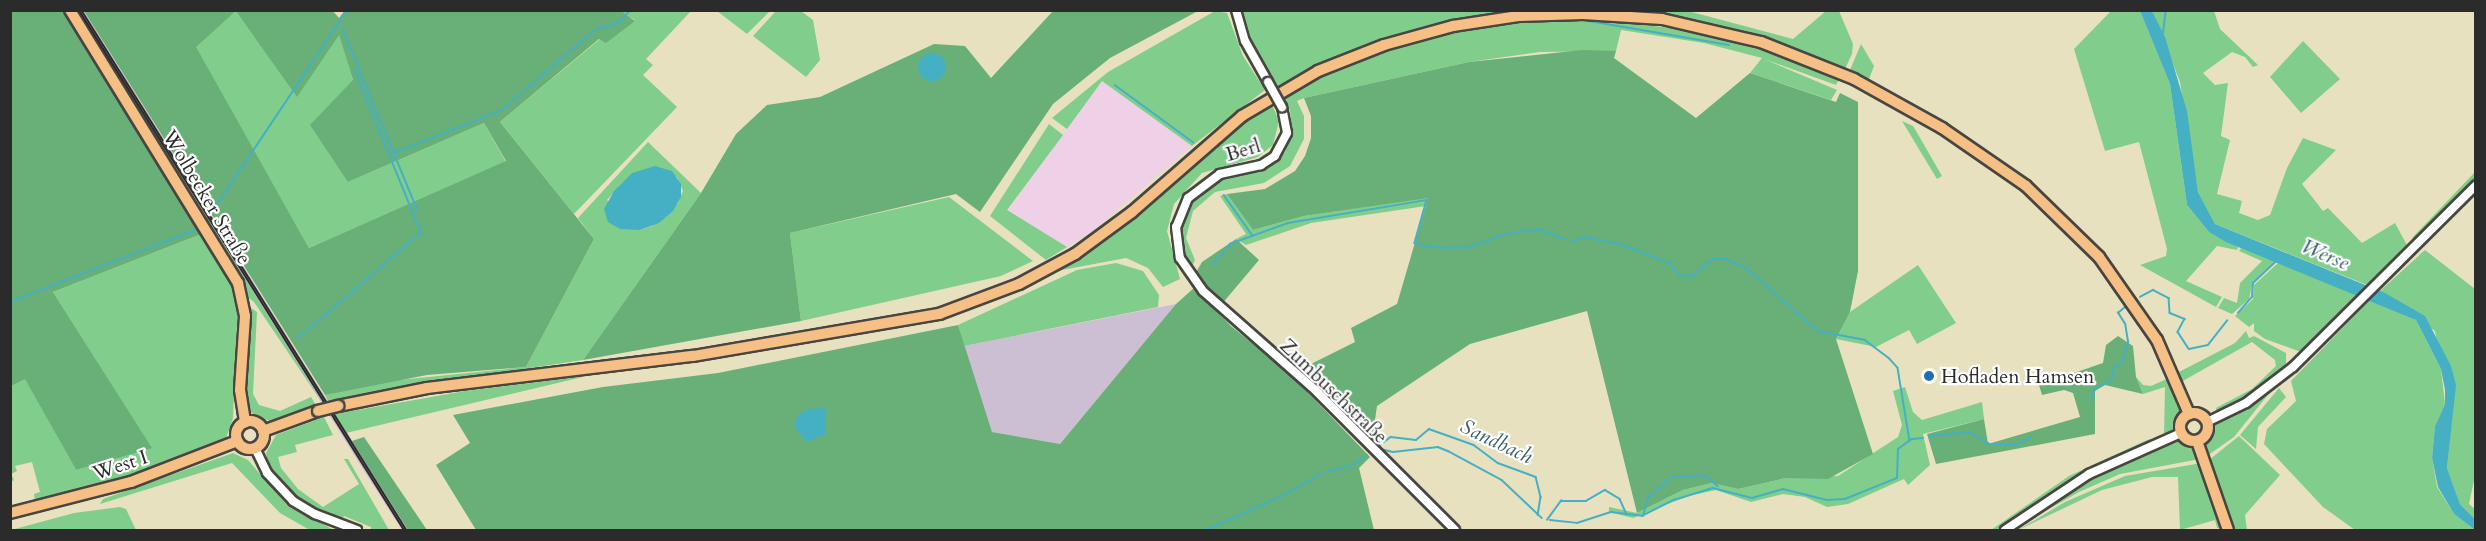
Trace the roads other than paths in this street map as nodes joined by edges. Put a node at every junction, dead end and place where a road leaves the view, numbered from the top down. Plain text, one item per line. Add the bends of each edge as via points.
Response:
1 (70, 10) edge
2 (1236, 10) edge
3 (2475, 185) edge
4 (1189, 276) joint
5 (2189, 414) junction
6 (2207, 422) junction
7 (245, 423) junction
8 (263, 431) junction
9 (2181, 433) junction
10 (237, 441) junction
11 (2197, 441) junction
12 (255, 448) junction
13 (10, 513) edge
14 (357, 531) edge
15 (1455, 531) edge
16 (2005, 531) edge
17 (2228, 531) edge

1 - 7 main road, Wolbecker Straße via 238,283 245,316 240,390
2 - 4 street, Berl, bridge via 1245,41 1282,106 1287,133 1275,156 1261,165 1206,181 1182,207 1175,239
3 - 6 street via 2360,301 2261,393
4 - 15 street, Zumbuschstraße via 1243,329 1312,387
5 - 6 main road via 2199,414
5 - 8 main road, bridge via 2157,340 2138,309 2076,232 1986,156 1854,79 1738,35 1653,18 1548,14 1453,26 1364,51 1292,84 1242,116 1132,212 1075,254 1020,284 939,314 786,341 427,388 318,411
5 - 9 main road via 2181,423
6 - 11 main road via 2205,436
7 - 8 main road via 256,423
7 - 10 main road via 238,428
8 - 12 main road via 263,439
9 - 11 main road via 2188,440
9 - 16 street via 2089,474
10 - 12 main road via 243,447
10 - 13 main road, West I via 131,482
11 - 17 main road
12 - 14 street via 267,473 293,501

